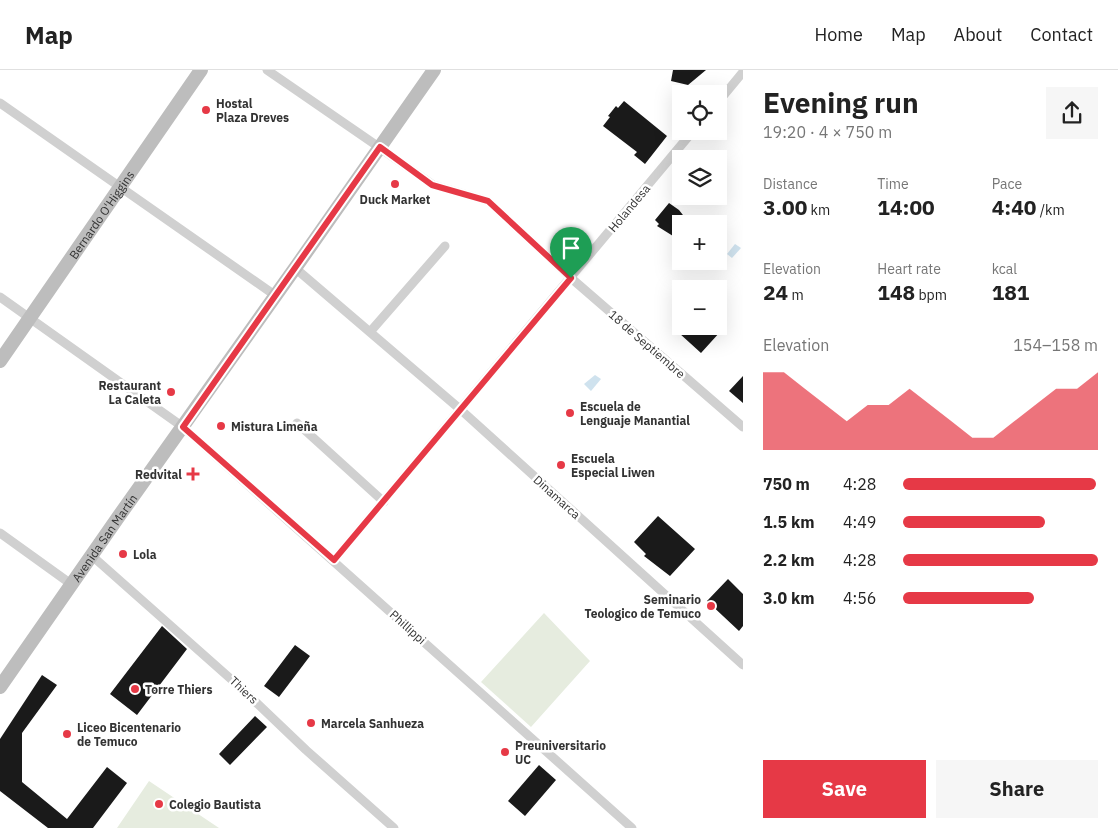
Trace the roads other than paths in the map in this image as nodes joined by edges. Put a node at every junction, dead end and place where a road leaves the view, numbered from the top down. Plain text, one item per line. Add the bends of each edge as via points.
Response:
1 (200, 70) edge
2 (267, 70) edge
3 (434, 70) edge
4 (743, 72) edge
5 (727, 91) edge
6 (0, 103) edge
7 (686, 140) edge
8 (380, 147) junction
9 (120, 186) junction
10 (445, 246) dead end
11 (295, 268) junction
12 (571, 278) junction
13 (276, 296) junction
14 (0, 297) edge
15 (29, 318) junction
16 (370, 332) junction
17 (0, 360) edge
18 (461, 410) junction
19 (297, 423) dead end
20 (183, 427) junction
21 (743, 427) edge
22 (384, 502) junction
23 (0, 533) edge
24 (91, 555) junction
25 (334, 560) junction
26 (71, 584) junction
27 (743, 665) edge
28 (0, 687) edge
29 (394, 828) edge
30 (632, 828) edge

1 - 9 main road, Bernardo O'Higgins
2 - 8 street, 18 de Septiembre
3 - 8 main road, Avenida San Martín
4 - 5 street
6 - 9 street
7 - 12 street, Holandesa
8 - 11 main road, Avenida San Martín
8 - 12 street, 18 de Septiembre via 432,185 488,201
9 - 13 street
9 - 15 main road, Bernardo O'Higgins
10 - 16 street
11 - 13 main road, Avenida San Martín
11 - 16 street, Dinamarca
12 - 18 street, Holandesa
12 - 21 street, 18 de Septiembre
13 - 20 main road, Avenida San Martín
14 - 15 street, Phillippi
15 - 17 main road, Bernardo O'Higgins
15 - 20 street, Phillippi
16 - 18 street, Dinamarca
18 - 22 street, Holandesa
18 - 27 street, Dinamarca
19 - 22 street
20 - 24 main road, Avenida San Martín
20 - 25 street, Phillippi
22 - 25 street, Holandesa
23 - 26 street
24 - 26 main road, Avenida San Martín
24 - 29 street, Thiers
25 - 30 street, Phillippi
26 - 28 main road, Avenida San Martín

